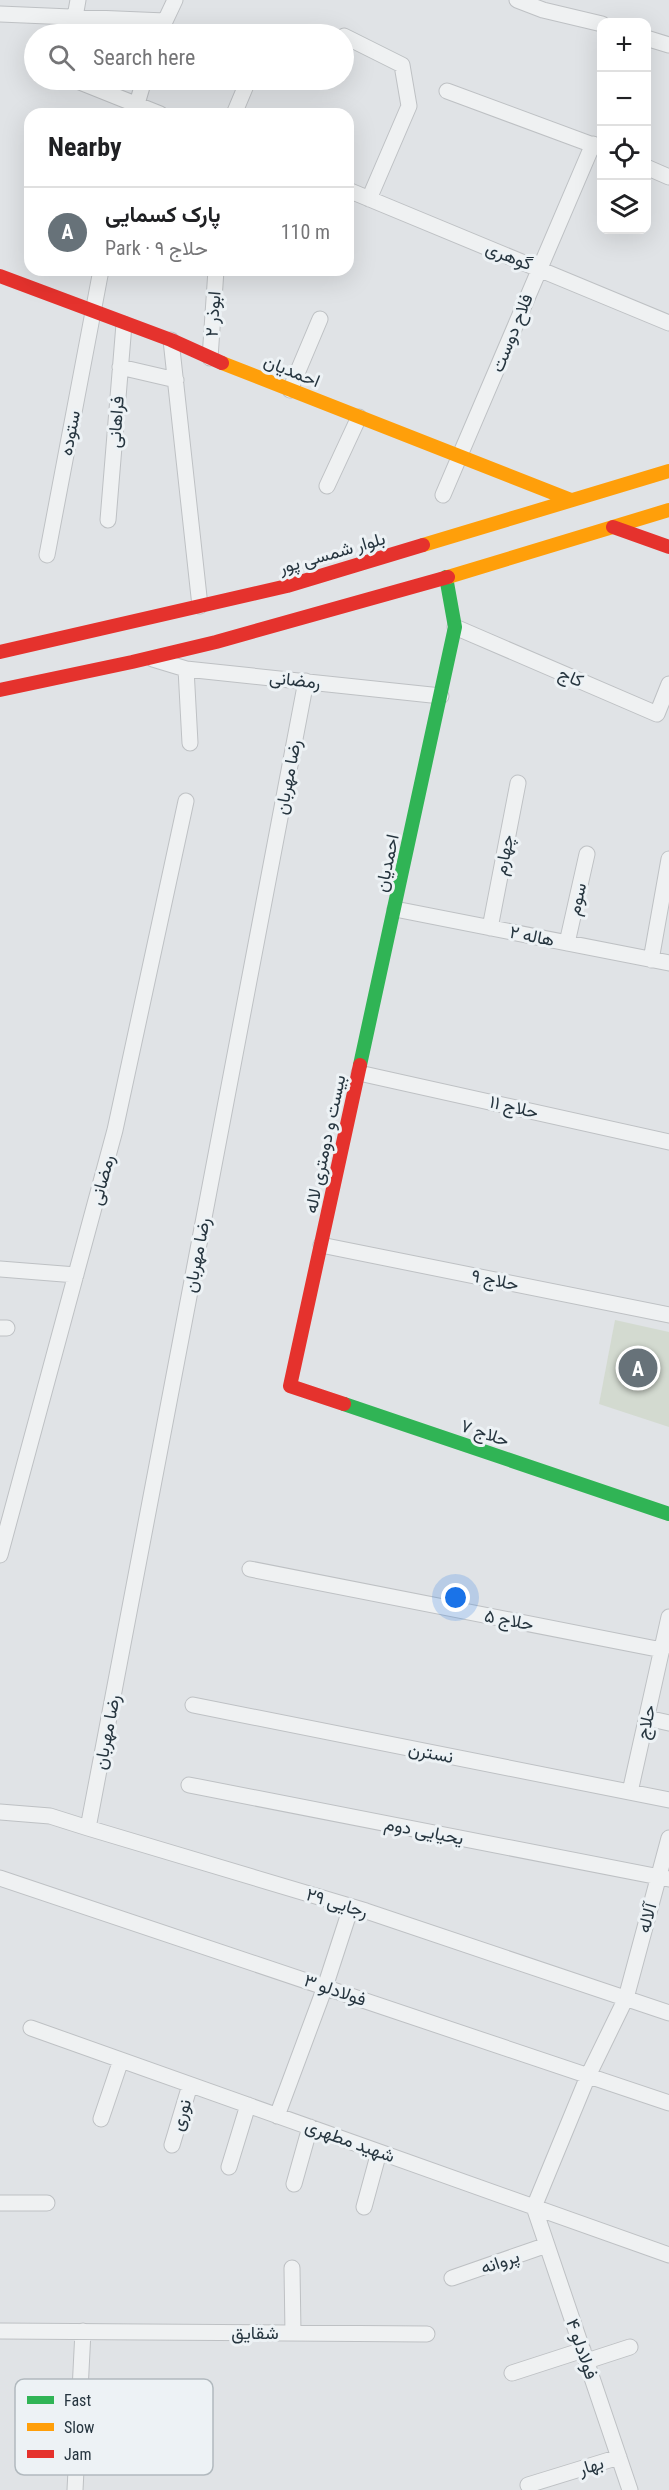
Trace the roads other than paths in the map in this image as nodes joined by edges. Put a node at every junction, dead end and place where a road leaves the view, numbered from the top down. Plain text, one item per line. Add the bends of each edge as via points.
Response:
1 (78, 0) edge
2 (175, 0) edge
3 (517, 0) edge
4 (0, 14) edge
5 (75, 16) junction
6 (597, 23) edge
7 (74, 24) edge
8 (133, 24) edge
9 (164, 24) edge
10 (651, 40) edge
11 (354, 42) edge
12 (669, 45) edge
13 (96, 90) edge
14 (141, 90) edge
15 (244, 90) edge
16 (447, 91) dead end
17 (133, 108) edge
18 (135, 108) edge
19 (237, 108) edge
20 (597, 146) edge
21 (651, 169) edge
22 (669, 177) edge
23 (354, 193) edge
24 (369, 199) junction
25 (538, 268) junction
26 (0, 276) edge
27 (100, 276) edge
28 (216, 276) edge
29 (93, 311) junction
30 (320, 319) dead end
31 (669, 323) edge
32 (123, 324) junction
33 (171, 340) junction
34 (210, 358) junction
35 (120, 367) junction
36 (176, 380) junction
37 (290, 390) junction
38 (359, 417) junction
39 (461, 457) junction
40 (669, 471) edge
41 (327, 486) dead end
42 (443, 495) dead end
43 (571, 500) junction
44 (669, 510) edge
45 (108, 520) dead end
46 (613, 526) junction
47 (669, 547) edge
48 (47, 555) dead end
49 (446, 577) junction
50 (200, 606) junction
51 (455, 627) junction
52 (0, 652) edge
53 (150, 658) junction
54 (186, 669) junction
55 (306, 681) junction
56 (669, 684) edge
57 (0, 690) edge
58 (441, 696) junction
59 (190, 743) dead end
60 (518, 783) dead end
61 (186, 801) dead end
62 (587, 854) dead end
63 (669, 859) edge
64 (395, 909) junction
65 (490, 927) junction
66 (567, 943) junction
67 (651, 960) junction
68 (669, 963) edge
69 (359, 1073) junction
70 (669, 1142) edge
71 (321, 1245) junction
72 (0, 1269) edge
73 (76, 1275) junction
74 (669, 1315) edge
75 (290, 1386) joint
76 (669, 1514) edge
77 (0, 1555) edge
78 (250, 1569) dead end
79 (669, 1617) edge
80 (662, 1650) junction
81 (193, 1705) dead end
82 (646, 1718) junction
83 (669, 1723) edge
84 (189, 1785) dead end
85 (630, 1792) junction
86 (669, 1800) edge
87 (0, 1812) edge
88 (88, 1828) junction
89 (669, 1838) edge
90 (0, 1878) edge
91 (664, 1878) edge
92 (351, 1907) junction
93 (325, 1987) junction
94 (626, 1998) junction
95 (669, 2013) edge
96 (31, 2028) dead end
97 (121, 2060) junction
98 (588, 2076) junction
99 (190, 2085) junction
100 (669, 2103) edge
101 (248, 2105) junction
102 (277, 2116) junction
103 (101, 2119) dead end
104 (310, 2127) junction
105 (172, 2145) dead end
106 (379, 2152) junction
107 (230, 2168) dead end
108 (294, 2184) dead end
109 (0, 2203) edge
110 (47, 2203) dead end
111 (364, 2207) dead end
112 (534, 2207) junction
113 (547, 2245) junction
114 (669, 2255) edge
115 (292, 2268) dead end
116 (452, 2278) dead end
117 (0, 2331) edge
118 (83, 2331) junction
119 (293, 2333) junction
120 (427, 2334) dead end
121 (630, 2347) dead end
122 (585, 2356) junction
123 (512, 2373) dead end
124 (81, 2379) edge
125 (619, 2457) junction
126 (76, 2475) edge
127 (528, 2485) dead end
128 (75, 2490) edge
129 (630, 2490) edge

1 - 5 street
2 - 9 street
3 - 6 street
4 - 5 street
5 - 7 street
5 - 8 street
10 - 12 street
11 - 24 street via 402,65 409,106
13 - 17 street
14 - 18 street
15 - 19 street
16 - 20 street
20 - 25 street, فلاح دوست
21 - 22 street
23 - 24 street, گوهری
24 - 25 street, گوهری
25 - 31 street, گوهری
25 - 39 street, فلاح دوست
26 - 29 street, احمدیان
27 - 29 street, ستوده
28 - 34 street, ابوذر ۲
29 - 32 street, احمدیان
29 - 48 street, ستوده
30 - 37 street
32 - 33 street, احمدیان
32 - 35 street, فراهانی
33 - 34 street, احمدیان
33 - 36 street
34 - 37 street, احمدیان
35 - 36 street
35 - 45 street, فراهانی
36 - 50 street
37 - 38 street, احمدیان
38 - 39 street, احمدیان
38 - 41 street
39 - 42 street, فلاح دوست
39 - 43 street, احمدیان
40 - 43 street, بلوار شمسی پور
43 - 50 street, بلوار شمسی پور via 287,586
44 - 46 street
46 - 47 street
46 - 49 street
49 - 51 street, احمدیان
49 - 53 street
50 - 52 street, بلوار شمسی پور
51 - 56 street, کاج via 657,714
51 - 58 street, احمدیان
53 - 54 street, رمضانی
53 - 57 street
54 - 55 street, رمضانی
54 - 59 street
55 - 58 street, رمضانی
55 - 88 street, رضا مهربان
58 - 64 street, احمدیان
60 - 65 street, چهارم
61 - 73 street, رمضانی via 115,1130
62 - 66 street, سوم
63 - 67 street
64 - 65 street, هاله ۲
64 - 69 street, بیست و دومتری لاله
65 - 66 street, هاله ۲
66 - 67 street, هاله ۲
67 - 68 street, هاله ۲
69 - 70 street, حلاج ۱۱
69 - 71 street, بیست و دومتری لاله
71 - 74 street, حلاج ۹
71 - 75 street, بیست و دومتری لاله
72 - 73 street
73 - 77 street, رمضانی
75 - 76 street, حلاج ۷
78 - 80 street, حلاج ۵
79 - 80 street, حلاج
80 - 82 street, حلاج
81 - 85 street, نسترن
82 - 83 street
82 - 85 street, حلاج
84 - 91 street, یحیایی دوم
85 - 86 street, نسترن
87 - 88 street, رجایی ۲۹ via 50,1816
88 - 92 street, رجایی ۲۹
89 - 91 street, آلاله
90 - 93 street, فولادلو ۳
91 - 94 street, آلاله
92 - 93 street
92 - 94 street, رجایی ۲۹
93 - 98 street, فولادلو ۳
93 - 102 street
94 - 95 street, رجایی ۲۹
94 - 98 street, آلاله
96 - 97 street, شهید مطهری
97 - 99 street, شهید مطهری
97 - 103 street
98 - 100 street, فولادلو ۳
98 - 112 street, آلاله
99 - 101 street, شهید مطهری
99 - 105 street, نوری
101 - 102 street, شهید مطهری
101 - 107 street
102 - 104 street, شهید مطهری
104 - 106 street, شهید مطهری
104 - 108 street
106 - 111 street
106 - 112 street, شهید مطهری
109 - 110 street
112 - 113 street, فولادلو ۴
112 - 114 street, شهید مطهری
113 - 116 street, پروانه
113 - 122 street, فولادلو ۴
115 - 119 street
117 - 118 street, شقایق
118 - 119 street, شقایق
118 - 124 street
119 - 120 street, شقایق
121 - 122 street
122 - 123 street
122 - 125 street, فولادلو ۴
125 - 127 street, بهار
125 - 129 street, فولادلو ۴
126 - 128 street

